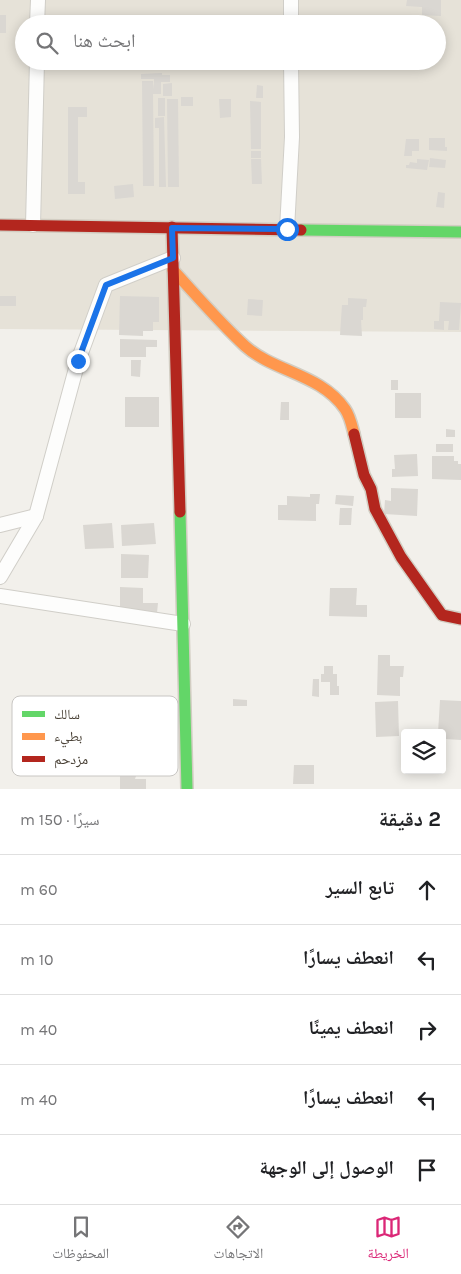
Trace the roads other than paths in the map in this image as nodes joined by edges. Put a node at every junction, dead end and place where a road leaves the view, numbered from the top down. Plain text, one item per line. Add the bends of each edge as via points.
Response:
1 (38, 0) edge
2 (291, 0) edge
3 (37, 15) edge
4 (291, 15) edge
5 (36, 70) edge
6 (292, 70) edge
7 (0, 225) edge
8 (33, 225) junction
9 (172, 228) junction
10 (287, 229) junction
11 (461, 232) edge
12 (173, 264) junction
13 (36, 516) junction
14 (0, 525) edge
15 (0, 577) edge
16 (0, 596) edge
17 (461, 619) edge
18 (183, 624) junction
19 (187, 789) edge

1 - 3 street
2 - 4 street
5 - 8 street
6 - 10 street
7 - 8 street
8 - 9 street
9 - 10 street
9 - 12 street
10 - 11 street
12 - 13 street via 106,285 78,361
12 - 17 street via 245,346 260,357 314,382 333,395 346,410 375,508 401,557 442,615
12 - 18 street
13 - 14 street
13 - 15 street
16 - 18 street
18 - 19 street

